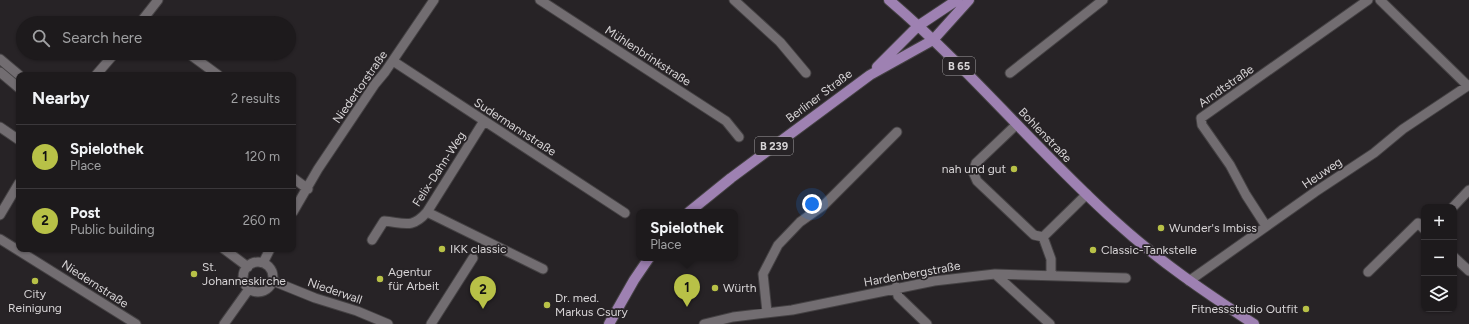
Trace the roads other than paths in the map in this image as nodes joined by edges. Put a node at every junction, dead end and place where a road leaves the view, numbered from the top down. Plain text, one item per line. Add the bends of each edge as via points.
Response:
1 (434, 0) edge
2 (540, 0) edge
3 (734, 0) edge
4 (889, 0) edge
5 (957, 0) edge
6 (969, 0) edge
7 (1104, 0) edge
8 (1368, 0) edge
9 (1380, 0) edge
10 (152, 2) edge
11 (146, 16) edge
12 (918, 26) junction
13 (933, 40) junction
14 (0, 59) edge
15 (109, 60) edge
16 (198, 60) edge
17 (393, 61) junction
18 (0, 72) edge
19 (16, 72) edge
20 (99, 72) edge
21 (214, 72) edge
22 (1010, 73) dead end
23 (806, 74) dead end
24 (870, 75) junction
25 (16, 85) edge
26 (1469, 86) edge
27 (484, 122) junction
28 (1017, 124) junction
29 (0, 127) edge
30 (897, 132) dead end
31 (739, 137) dead end
32 (16, 138) edge
33 (296, 180) edge
34 (16, 188) edge
35 (308, 189) junction
36 (1469, 190) edge
37 (1086, 194) junction
38 (1456, 204) edge
39 (296, 207) edge
40 (693, 209) edge
41 (427, 212) junction
42 (625, 213) dead end
43 (0, 215) edge
44 (1266, 226) junction
45 (1421, 226) edge
46 (1043, 237) junction
47 (0, 239) edge
48 (372, 240) dead end
49 (16, 249) edge
50 (21, 252) edge
51 (228, 252) edge
52 (269, 252) edge
53 (473, 258) dead end
54 (1457, 260) edge
55 (648, 261) edge
56 (263, 264) junction
57 (248, 267) junction
58 (543, 269) dead end
59 (1469, 271) edge
60 (1368, 272) dead end
61 (995, 274) junction
62 (1051, 274) junction
63 (1126, 278) dead end
64 (273, 281) junction
65 (1189, 281) junction
66 (896, 287) junction
67 (249, 289) junction
68 (767, 312) junction
69 (924, 323) edge
70 (136, 324) edge
71 (224, 324) edge
72 (388, 324) edge
73 (431, 324) edge
74 (609, 324) edge
75 (704, 324) edge
76 (1050, 324) edge
77 (1254, 324) edge

1 - 17 street, Niedertorstraße
2 - 31 street, Mühlenbrinkstraße via 726,121
3 - 23 street via 780,42
4 - 12 main road, Bohlenstraße / B 65
5 - 12 main road, Berliner Straße / B 239
6 - 13 main road, Berliner Straße / B 239
7 - 22 street
8 - 44 street, Arndtstraße via 1201,118 1202,125 1230,165
9 - 26 street
10 - 11 street
12 - 13 main road, Bohlenstraße / B 65
12 - 24 main road, Berliner Straße / B 239
13 - 24 main road, Berliner Straße / B 239
13 - 28 main road, Bohlenstraße / B 65
14 - 19 street
15 - 20 street
16 - 21 street
17 - 27 street, Sudermannstraße
17 - 35 street, Niedertorstraße via 318,169
18 - 25 street
24 - 40 main road, Berliner Straße / B 239
26 - 44 street, Heuweg via 1403,129 1374,153
27 - 41 street, Felix-Dahn-Weg
27 - 42 street, Sudermannstraße
28 - 37 main road, Bohlenstraße / B 65
28 - 46 street via 976,164 972,172 977,181 1034,235
29 - 32 street
30 - 68 street via 824,205 800,222 778,245 763,274
33 - 35 street
34 - 43 street
35 - 39 street, Niedertorstraße
36 - 38 street
37 - 46 street
37 - 65 main road, Bohlenstraße / B 65 via 1152,253
41 - 48 street, Felix-Dahn-Weg via 419,221 412,224 384,221
41 - 58 street
44 - 65 street, Heuweg
45 - 60 street via 1418,223
46 - 62 street via 1051,259
47 - 49 street, Niedernstraße
50 - 70 street, Niedernstraße
51 - 57 street
52 - 56 street
53 - 73 street
54 - 59 street
55 - 74 main road
56 - 57 street via 254,263
56 - 64 street via 272,271
57 - 67 street via 243,277
61 - 62 street, Hardenbergstraße
61 - 66 street, Hardenbergstraße
61 - 76 street
62 - 63 street, Hardenbergstraße
64 - 67 street via 268,289 262,292
64 - 72 street, Niederwall
65 - 77 main road, B 65
66 - 68 street, Hardenbergstraße via 792,310
66 - 69 street via 898,296
67 - 71 street
68 - 75 street, Hardenbergstraße

